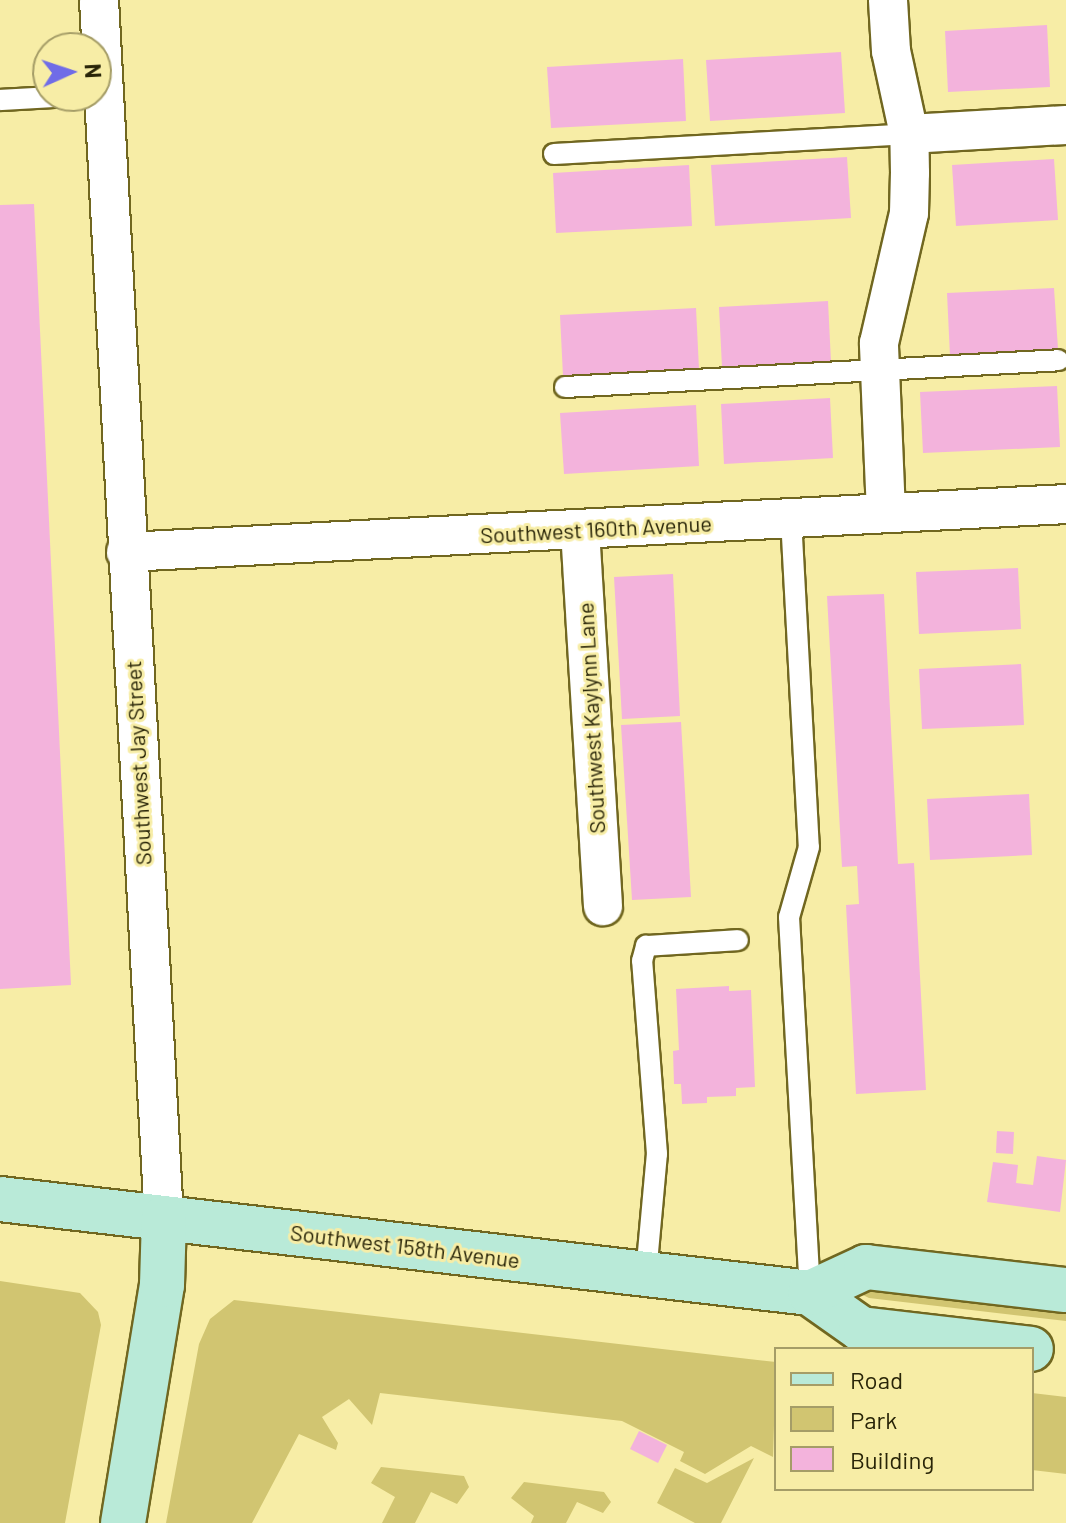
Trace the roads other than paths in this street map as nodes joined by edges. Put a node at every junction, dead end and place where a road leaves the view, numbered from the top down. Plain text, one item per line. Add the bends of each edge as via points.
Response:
1 (99, 0) edge
2 (888, 0) edge
3 (96, 32) edge
4 (32, 98) edge
5 (0, 100) edge
6 (91, 112) edge
7 (1066, 125) edge
8 (909, 134) junction
9 (554, 154) dead end
10 (1058, 360) dead end
11 (879, 369) junction
12 (565, 387) dead end
13 (1066, 504) edge
14 (886, 513) junction
15 (791, 518) junction
16 (1066, 525) edge
17 (580, 530) junction
18 (126, 552) junction
19 (603, 906) dead end
20 (738, 940) dead end
21 (0, 1199) edge
22 (164, 1218) junction
23 (646, 1274) junction
24 (1066, 1290) edge
25 (810, 1293) junction
26 (1014, 1347) edge
27 (1034, 1349) edge
28 (1066, 1353) edge
29 (123, 1523) edge

1 - 3 street, Southwest Jay Street
2 - 8 street via 891,51
4 - 5 lane
6 - 18 street, Southwest Jay Street
7 - 8 street
8 - 9 lane
8 - 11 street via 909,213 886,303
10 - 11 lane
11 - 12 lane
11 - 14 street
13 - 14 street, Southwest 160th Avenue
13 - 16 street
14 - 15 street, Southwest 160th Avenue
15 - 17 street, Southwest 160th Avenue
15 - 25 lane via 809,847 789,917
17 - 18 street, Southwest 160th Avenue
17 - 19 street, Southwest Kaylynn Lane
18 - 22 street, Southwest Jay Street
20 - 23 lane via 646,946 642,961 657,1154
21 - 22 main road, Southwest 158th Avenue
22 - 23 main road, Southwest 158th Avenue
22 - 29 main road, Southwest Jay Street via 162,1285
23 - 25 main road, Southwest 158th Avenue
24 - 25 main road via 866,1267
25 - 26 main road, Southwest 158th Avenue via 861,1329
27 - 28 main road, Southwest 158th Avenue

